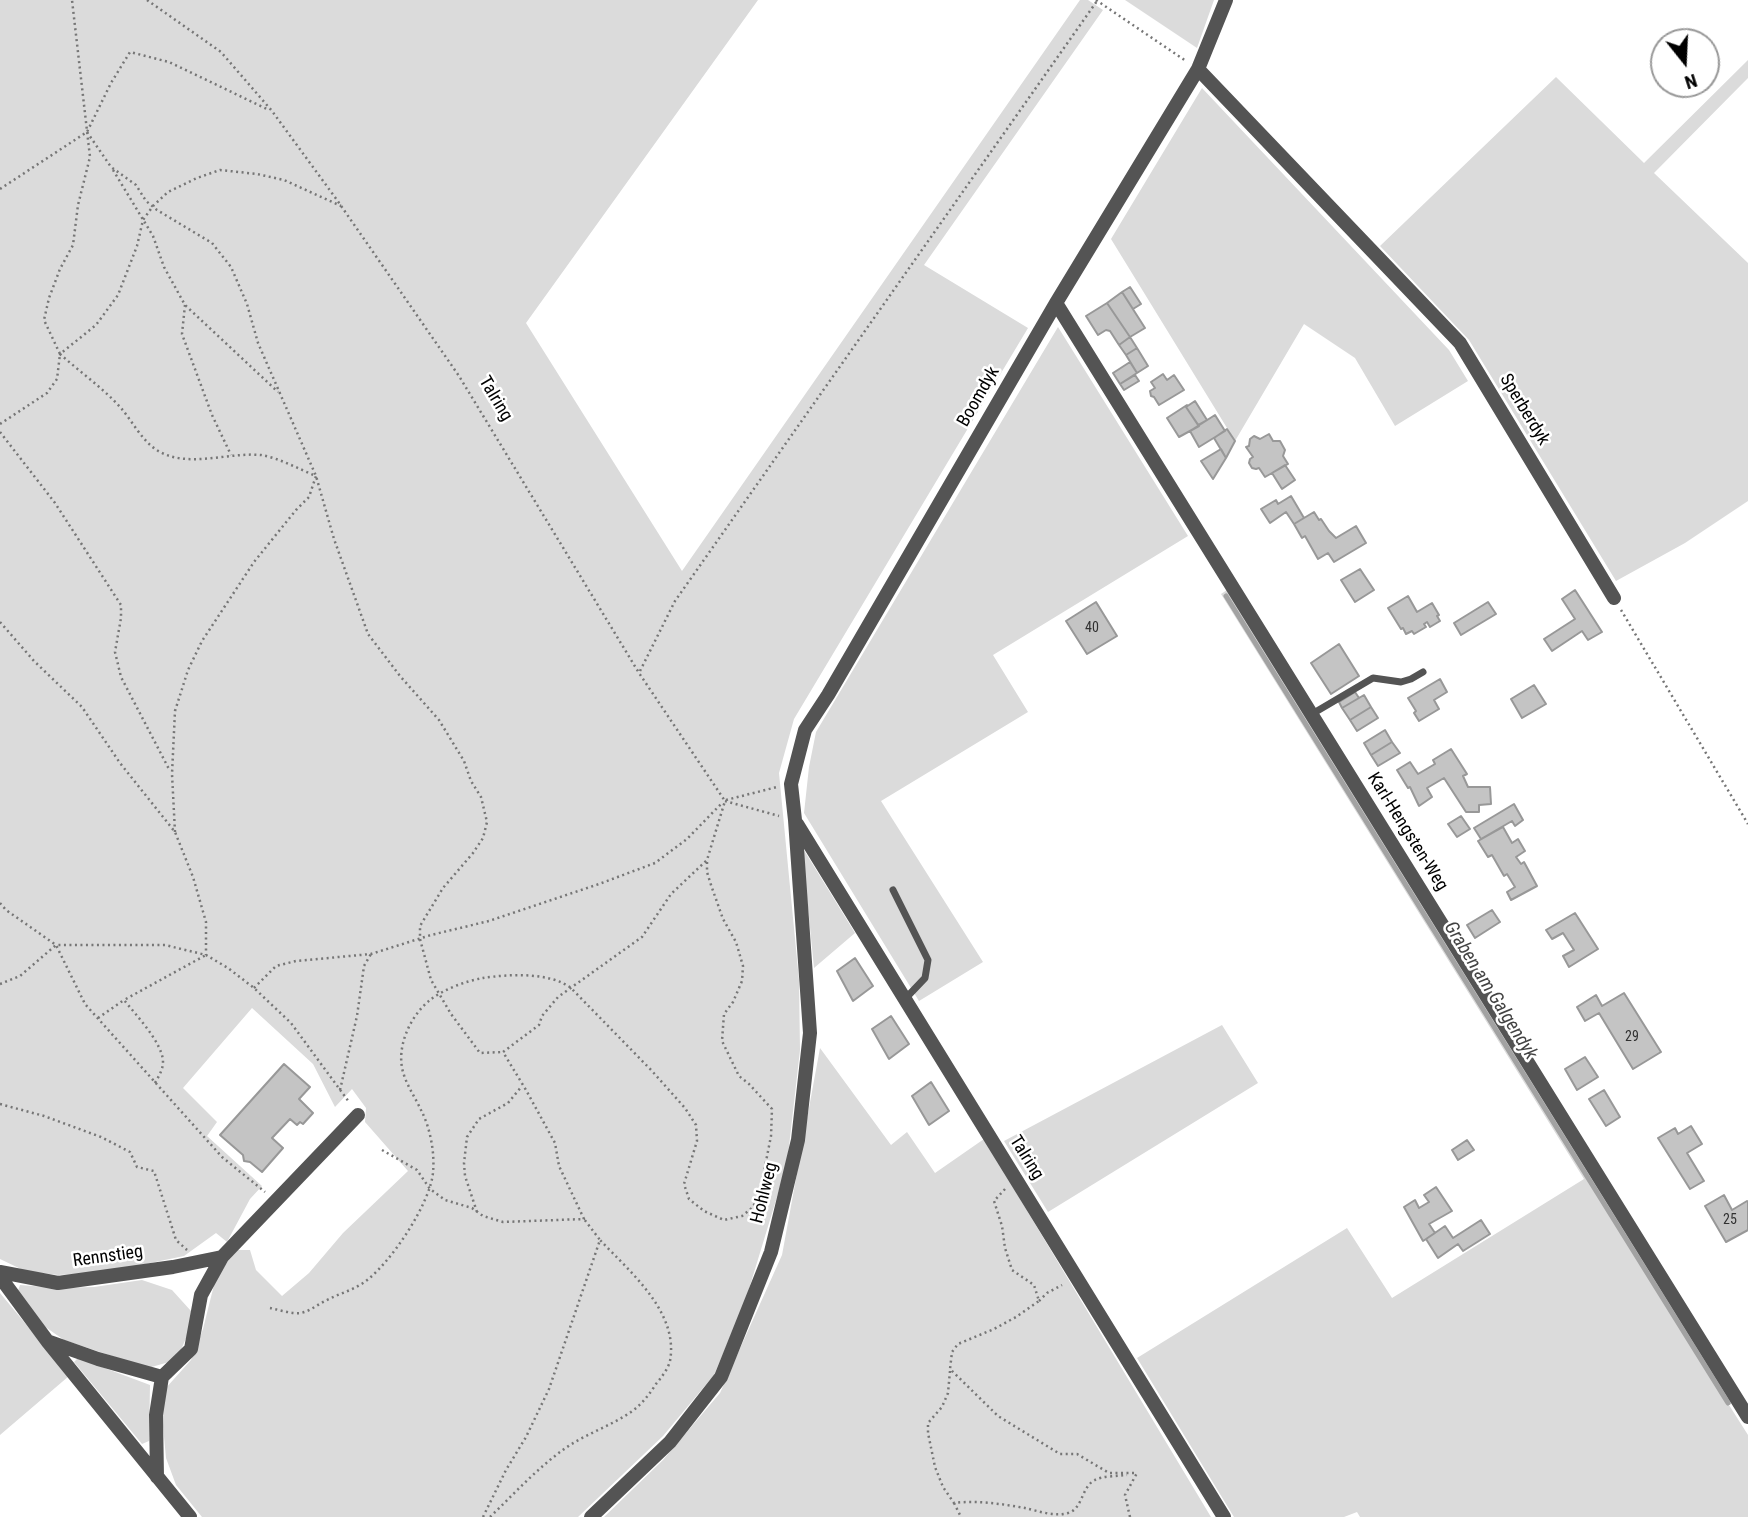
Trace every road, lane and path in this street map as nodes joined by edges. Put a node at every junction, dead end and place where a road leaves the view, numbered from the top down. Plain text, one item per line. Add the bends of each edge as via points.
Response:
1 (72, 0) edge
2 (147, 0) edge
3 (1097, 0) edge
4 (1226, 0) edge
5 (1198, 69) junction
6 (272, 111) junction
7 (87, 132) junction
8 (111, 167) junction
9 (0, 189) edge
10 (153, 206) junction
11 (341, 206) junction
12 (143, 220) junction
13 (1056, 303) junction
14 (185, 305) junction
15 (60, 354) junction
16 (280, 394) junction
17 (0, 424) edge
18 (0, 432) edge
19 (231, 455) junction
20 (316, 476) junction
21 (1614, 598) joint
22 (0, 622) edge
23 (1423, 672) dead end
24 (639, 673) junction
25 (1311, 714) junction
26 (172, 774) junction
27 (790, 785) junction
28 (725, 801) junction
29 (795, 820) junction
30 (1748, 824) edge
31 (175, 832) junction
32 (707, 860) junction
33 (893, 890) dead end
34 (0, 903) edge
35 (420, 939) junction
36 (56, 946) junction
37 (371, 954) junction
38 (206, 955) junction
39 (0, 984) edge
40 (254, 988) junction
41 (571, 988) junction
42 (441, 994) junction
43 (905, 999) junction
44 (124, 1000) junction
45 (98, 1018) junction
46 (503, 1052) junction
47 (155, 1083) junction
48 (523, 1084) junction
49 (0, 1104) edge
50 (358, 1115) dead end
51 (382, 1150) dead end
52 (1013, 1173) junction
53 (430, 1189) junction
54 (277, 1200) junction
55 (477, 1212) junction
56 (584, 1219) junction
57 (600, 1240) junction
58 (222, 1256) junction
59 (199, 1261) junction
60 (1073, 1272) junction
61 (0, 1275) edge
62 (1039, 1301) junction
63 (270, 1308) dead end
64 (48, 1342) junction
65 (950, 1369) junction
66 (162, 1377) junction
67 (1748, 1418) edge
68 (1137, 1473) junction
69 (157, 1477) junction
70 (954, 1503) junction
71 (190, 1517) edge
72 (483, 1517) edge
73 (490, 1517) edge
74 (592, 1517) edge
75 (961, 1517) edge
76 (1130, 1517) edge
77 (1224, 1517) edge

1 - 7 path
2 - 6 path, Talring via 221,52
3 - 5 path
3 - 24 path via 675,601
4 - 5 street, Boomdyk
5 - 13 street, Boomdyk
5 - 21 street, Sperberdyk via 1460,343
6 - 7 path via 169,62 130,52
6 - 11 path, Talring
7 - 8 path
7 - 9 path
7 - 15 path via 90,157 73,245 44,320
8 - 10 path
8 - 12 path
10 - 11 path via 168,192 220,170 284,180
10 - 12 path
10 - 16 path via 212,243 230,267
11 - 24 path, Talring via 459,376
12 - 14 path
12 - 15 path via 118,295 96,325
13 - 25 street, Karl-Hengsten-Weg
13 - 27 street, Boomdyk via 805,730
14 - 16 path
14 - 19 path via 183,334
15 - 17 path via 57,379 47,393
15 - 19 path via 120,407 159,452 188,459
16 - 20 path
18 - 26 path via 55,503 121,605 115,652 121,677
19 - 20 path via 263,456
20 - 26 path via 309,497 254,562 192,661 175,711
20 - 35 path via 368,634 439,720 481,797 487,822 483,838 420,926
21 - 30 path
22 - 31 path via 82,706
23 - 25 lane via 1401,682 1373,678
24 - 28 path, Talring
25 - 67 street, Karl-Hengsten-Weg
26 - 31 path
27 - 28 path
27 - 29 street, Boomdyk
28 - 29 path
28 - 32 path
28 - 35 path via 655,863 501,917
29 - 43 street, Talring
29 - 74 street, Hohlweg via 810,1033 798,1140 771,1252 721,1377 670,1442
31 - 38 path via 206,922
32 - 41 path via 671,894 642,937
32 - 41 path via 711,885 743,966 742,981 724,1014 722,1041 739,1076 772,1109 759,1197 742,1216 724,1220 690,1199 684,1184 698,1141 696,1125 652,1071
33 - 43 lane via 929,960 925,978
34 - 36 path
35 - 37 path
35 - 42 path via 431,980
36 - 38 path via 165,945
36 - 39 path via 20,976
36 - 45 path via 85,1004
37 - 40 path via 276,966
37 - 40 path via 364,966 358,1016 340,1090 291,1023
38 - 40 path
38 - 44 path
41 - 42 path via 550,978 512,975 463,982
41 - 46 path via 558,996 539,1025
42 - 46 path via 480,1053
42 - 53 path via 418,1013 402,1041 402,1069 431,1141
43 - 52 street, Talring
44 - 45 path
44 - 47 path via 160,1047 163,1061
45 - 47 path
46 - 48 path
47 - 54 path via 222,1157
48 - 55 path via 508,1103 479,1119 467,1136 465,1176
48 - 56 path via 555,1143 559,1166
49 - 59 path via 101,1137 130,1152 137,1167 154,1171 176,1240
50 - 54 street
51 - 53 path via 416,1170
52 - 60 street, Talring
52 - 62 path via 994,1201 1012,1270 1034,1286
53 - 55 path
53 - 63 path via 386,1262 363,1283 302,1313
54 - 58 street
55 - 56 path via 503,1222
56 - 57 path
57 - 72 path via 549,1389
57 - 73 path via 657,1305 667,1324 670,1363 644,1401 547,1462
58 - 59 street, Rennstieg
58 - 66 street via 201,1295 191,1349
59 - 61 street, Rennstieg via 58,1283
60 - 62 path
60 - 77 street, Talring
61 - 64 street, Rennstieg
62 - 65 path via 958,1344
64 - 66 street
64 - 69 street, Rennstieg
65 - 68 path via 998,1416 1060,1454 1077,1454 1109,1473
65 - 70 path via 948,1393 929,1423 928,1433 935,1467
66 - 69 street via 156,1415
68 - 70 path via 1095,1480 1071,1513
68 - 76 path via 1125,1495
69 - 71 street, Rennstieg
70 - 75 path

